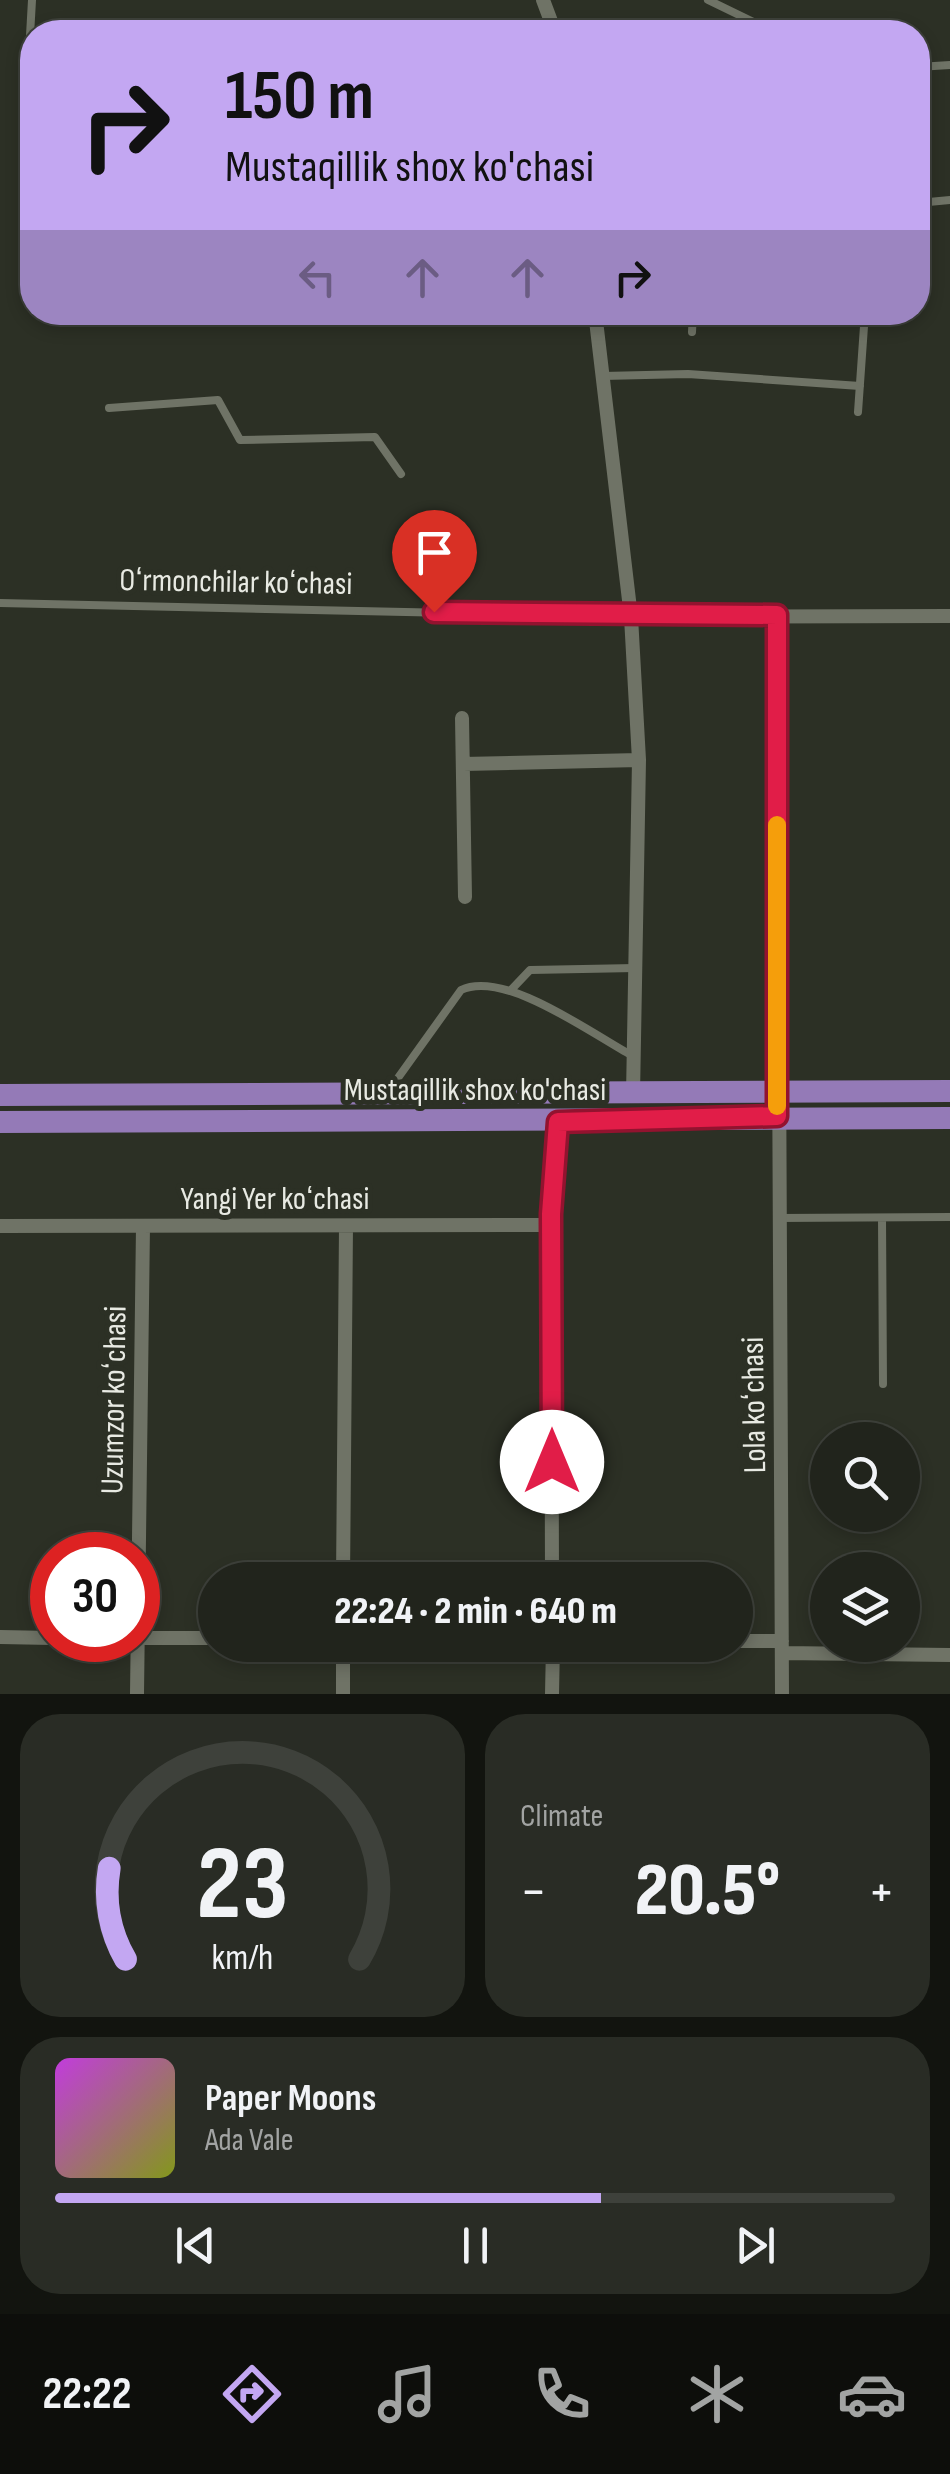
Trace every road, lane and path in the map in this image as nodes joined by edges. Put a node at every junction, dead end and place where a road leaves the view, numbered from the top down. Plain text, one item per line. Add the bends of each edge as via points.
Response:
1 (708, 0) edge
2 (749, 20) edge
3 (596, 325) edge
4 (692, 325) edge
5 (864, 325) edge
6 (692, 332) dead end
7 (602, 376) junction
8 (860, 386) junction
9 (109, 408) dead end
10 (858, 412) dead end
11 (401, 474) dead end
12 (0, 603) edge
13 (777, 615) junction
14 (631, 616) junction
15 (950, 616) edge
16 (462, 718) dead end
17 (639, 760) junction
18 (463, 764) junction
19 (465, 897) dead end
20 (635, 968) junction
21 (511, 990) junction
22 (631, 1055) junction
23 (776, 1091) junction
24 (950, 1091) edge
25 (0, 1095) edge
26 (156, 1095) junction
27 (633, 1095) junction
28 (385, 1096) junction
29 (777, 1116) junction
30 (950, 1118) edge
31 (0, 1122) edge
32 (155, 1122) junction
33 (558, 1122) junction
34 (778, 1218) junction
35 (882, 1218) junction
36 (950, 1218) edge
37 (551, 1224) junction
38 (0, 1226) edge
39 (143, 1226) junction
40 (346, 1226) junction
41 (883, 1384) dead end
42 (139, 1532) edge
43 (344, 1562) edge
44 (552, 1562) edge
45 (0, 1638) edge
46 (30, 1638) edge
47 (160, 1638) edge
48 (198, 1638) edge
49 (753, 1643) edge
50 (782, 1647) junction
51 (950, 1655) edge
52 (138, 1662) edge
53 (343, 1662) edge
54 (552, 1662) edge
55 (137, 1694) edge
56 (343, 1694) edge
57 (552, 1694) edge
58 (782, 1694) edge

1 - 2 lane
3 - 7 street
4 - 6 lane
5 - 8 lane
7 - 8 lane via 688,374
7 - 14 street
8 - 10 lane
9 - 11 lane via 218,400 240,440 375,437
12 - 14 lane, Oʻrmonchilar koʻchasi
13 - 14 street, Oʻrmonchilar koʻchasi
13 - 15 street, Oʻrmonchilar koʻchasi
13 - 23 street, Lola koʻchasi
14 - 17 street
16 - 18 street
17 - 18 street
17 - 20 street
18 - 19 street
20 - 21 lane via 530,970
20 - 22 street
21 - 22 lane
21 - 28 lane via 462,990
22 - 27 street
23 - 24 main road, Mustaqillik shox ko'chasi
23 - 27 main road, Mustaqillik shox ko'chasi
23 - 29 street, Lola koʻchasi
25 - 26 main road, Mustaqillik shox ko'chasi
26 - 28 main road, Mustaqillik shox ko'chasi
26 - 32 main road
27 - 28 main road, Mustaqillik shox ko'chasi
29 - 30 main road, Mustaqillik shox ko'chasi
29 - 33 main road, Mustaqillik shox ko'chasi
29 - 34 street, Lola koʻchasi
31 - 32 main road, Mustaqillik shox ko'chasi
32 - 33 main road, Mustaqillik shox ko'chasi
33 - 37 street
34 - 35 lane
34 - 50 street, Lola koʻchasi
35 - 36 lane
35 - 41 lane
37 - 40 street, Yangi Yer koʻchasi
37 - 44 street
38 - 39 street, Yangi Yer koʻchasi
39 - 40 street, Yangi Yer koʻchasi
39 - 42 street, Uzumzor koʻchasi
40 - 43 street
45 - 46 street
47 - 48 street
49 - 50 street
50 - 51 street
50 - 58 street, Lola koʻchasi
52 - 55 street, Uzumzor koʻchasi
53 - 56 street
54 - 57 street

